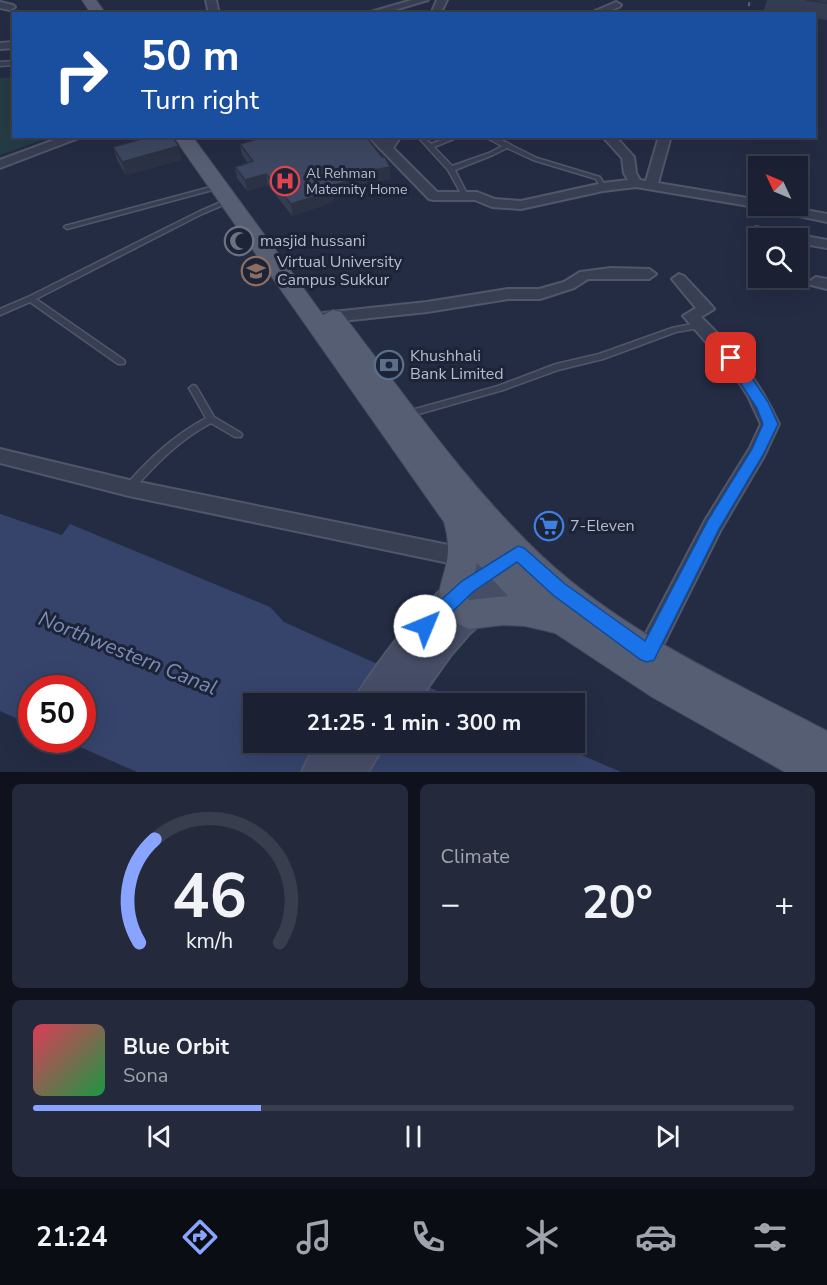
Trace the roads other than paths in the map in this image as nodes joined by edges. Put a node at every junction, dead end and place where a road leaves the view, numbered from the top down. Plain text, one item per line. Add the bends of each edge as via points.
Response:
1 (423, 0) edge
2 (616, 5) dead end
3 (376, 12) edge
4 (597, 12) edge
5 (72, 138) edge
6 (183, 138) edge
7 (195, 138) edge
8 (376, 138) edge
9 (394, 138) edge
10 (422, 138) edge
11 (453, 138) edge
12 (491, 138) edge
13 (610, 138) edge
14 (665, 138) edge
15 (508, 145) junction
16 (431, 146) junction
17 (386, 150) junction
18 (0, 164) edge
19 (451, 169) junction
20 (636, 183) junction
21 (651, 184) junction
22 (603, 187) junction
23 (223, 194) junction
24 (465, 196) junction
25 (748, 202) edge
26 (808, 214) edge
27 (827, 218) edge
28 (67, 227) dead end
29 (808, 241) edge
30 (827, 244) edge
31 (649, 274) dead end
32 (679, 279) dead end
33 (31, 299) junction
34 (0, 312) edge
35 (323, 318) junction
36 (702, 326) junction
37 (121, 362) dead end
38 (193, 388) dead end
39 (408, 414) junction
40 (211, 419) junction
41 (237, 435) dead end
42 (0, 456) edge
43 (129, 488) junction
44 (455, 511) junction
45 (463, 557) junction
46 (517, 567) junction
47 (461, 606) junction
48 (568, 623) junction
49 (435, 633) junction
50 (647, 654) junction
51 (378, 693) edge
52 (404, 693) edge
53 (827, 751) edge
54 (331, 753) edge
55 (362, 753) edge
56 (318, 772) edge
57 (349, 772) edge
58 (821, 772) edge

1 - 3 street
2 - 4 street
5 - 18 street
6 - 23 main road
7 - 35 main road
8 - 17 street
9 - 17 street
10 - 16 lane
11 - 16 lane
12 - 15 lane
13 - 20 street via 628,157
14 - 21 street
15 - 19 lane
15 - 22 lane via 535,159 598,178
16 - 19 lane
17 - 24 street via 434,196
19 - 24 lane
20 - 21 street
20 - 22 street
21 - 25 street
22 - 24 street via 521,204 492,203 477,196
23 - 28 lane
23 - 33 lane via 200,213
23 - 35 main road
26 - 27 street
29 - 30 street
31 - 35 street via 585,276 540,294 508,294
32 - 36 street via 706,309 691,316
33 - 34 lane
33 - 37 lane
35 - 39 main road
35 - 44 main road
36 - 39 lane via 675,330 600,357
36 - 50 street via 742,374 770,424
38 - 40 lane
39 - 46 main road
40 - 41 lane
40 - 43 lane via 184,432
42 - 43 street
43 - 45 street
44 - 45 main road via 461,527
44 - 46 main road
45 - 46 street
45 - 47 main road
46 - 47 main road
46 - 48 main road
46 - 50 main road
47 - 48 main road via 531,612
47 - 49 main road
48 - 58 main road via 637,670
49 - 51 main road
49 - 52 main road
50 - 53 main road
54 - 56 main road
55 - 57 main road

